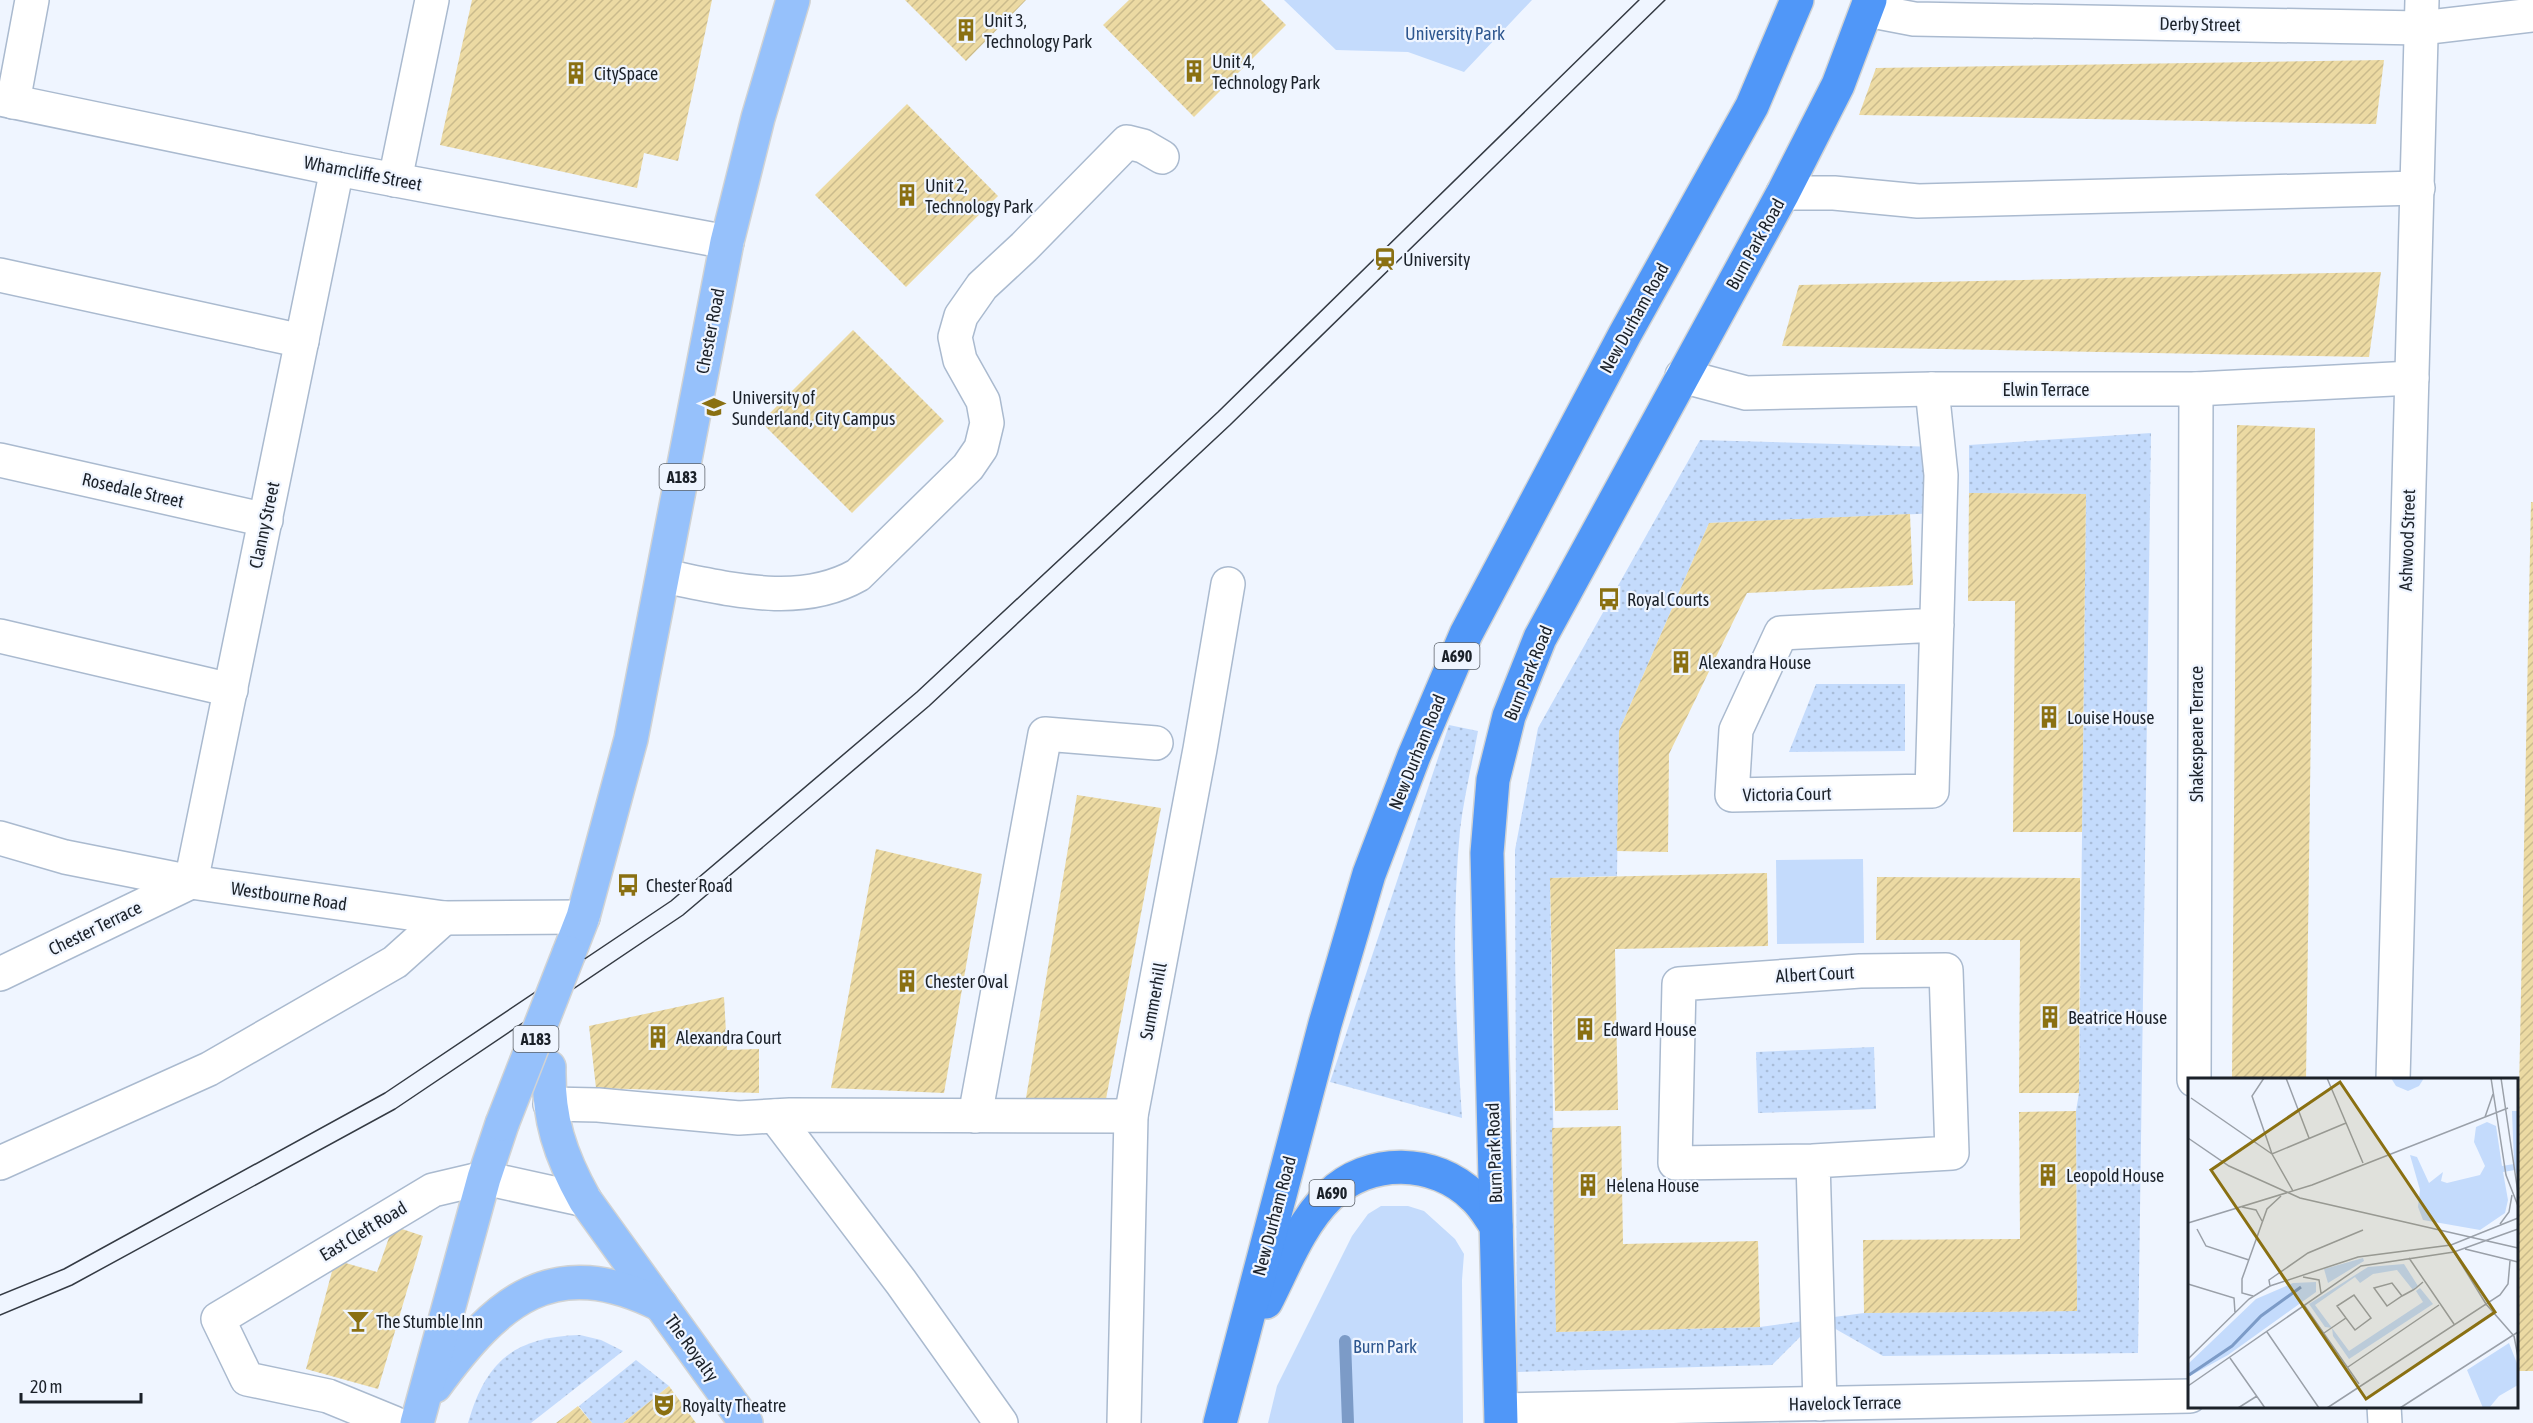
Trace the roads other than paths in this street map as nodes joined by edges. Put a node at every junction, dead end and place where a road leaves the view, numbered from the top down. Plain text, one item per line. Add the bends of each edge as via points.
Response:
1 (32, 0) edge
2 (432, 0) edge
3 (793, 0) edge
4 (1797, 0) edge
5 (1868, 5) edge
6 (2421, 14) edge
7 (2533, 15) edge
8 (7, 100) edge
9 (1162, 157) dead end
10 (337, 169) junction
11 (395, 180) junction
12 (2418, 188) junction
13 (1783, 193) junction
14 (727, 242) junction
15 (0, 275) edge
16 (302, 341) junction
17 (1682, 376) junction
18 (2412, 378) junction
19 (1932, 389) junction
20 (2196, 389) junction
21 (0, 460) edge
22 (266, 520) junction
23 (663, 576) junction
24 (1228, 584) dead end
25 (1937, 625) junction
26 (0, 636) edge
27 (231, 690) junction
28 (1156, 743) dead end
29 (0, 838) edge
30 (191, 882) junction
31 (583, 917) junction
32 (444, 918) junction
33 (569, 954) junction
34 (0, 974) edge
35 (2194, 1078) edge
36 (2392, 1078) edge
37 (550, 1104) junction
38 (775, 1116) junction
39 (975, 1116) junction
40 (1131, 1116) junction
41 (1813, 1161) junction
42 (0, 1162) edge
43 (484, 1178) junction
44 (585, 1200) junction
45 (1496, 1226) junction
46 (662, 1305) junction
47 (1236, 1360) junction
48 (2188, 1396) edge
49 (1820, 1404) junction
50 (2384, 1408) edge
51 (420, 1413) edge
52 (1501, 1417) edge
53 (394, 1423) edge
54 (746, 1423) edge
55 (1001, 1423) edge
56 (1124, 1423) edge
57 (1220, 1423) edge
58 (2385, 1423) edge

1 - 8 street
2 - 11 street
3 - 14 main road, Chester Road / A183
4 - 47 highway, New Durham Road / A690 via 1752,106 1625,334 1466,634 1414,756 1369,874
5 - 6 street, Derby Street via 1914,19
5 - 13 highway, Burn Park Road via 1838,85
6 - 7 street, Derby Street
6 - 12 street, Ashwood Street
8 - 10 street, Wharncliffe Street
9 - 23 street via 1127,142 982,286 962,316 955,337 960,360 983,401 987,423 981,448 968,467 858,575 841,584 786,594
10 - 11 street, Wharncliffe Street
10 - 16 street, Clanny Street
11 - 14 street, Wharncliffe Street
12 - 13 street via 1918,201 1834,193
12 - 18 street, Ashwood Street
13 - 17 highway, Burn Park Road
14 - 23 main road, Chester Road / A183
15 - 16 street
16 - 22 street, Clanny Street
17 - 19 street, Elwin Terrace via 1746,393
17 - 45 highway, Burn Park Road via 1540,638 1509,716 1493,780 1487,853
18 - 20 street, Elwin Terrace
18 - 36 street, Ashwood Street
19 - 20 street, Elwin Terrace
19 - 25 street, Victoria Court via 1941,475
20 - 35 street, Shakespeare Terrace
21 - 22 street, Rosedale Street
22 - 27 street, Clanny Street
23 - 31 main road, Chester Road / A183 via 631,739
24 - 40 street, Summerhill
25 - 25 street, Victoria Court via 1932,791 1732,795 1736,730 1781,633
26 - 27 street
27 - 30 street, Clanny Street
28 - 39 street via 1045,734
29 - 30 street, Westbourne Road via 65,857
30 - 32 street, Westbourne Road
30 - 34 street, Chester Terrace
31 - 32 street, Westbourne Road
31 - 33 main road, Chester Road / A183
32 - 42 street via 394,962 209,1068
33 - 37 main road, bridge via 549,1067
33 - 43 main road, Chester Road / A183, bridge
37 - 38 street via 739,1118
37 - 44 main road via 568,1170
38 - 39 street
38 - 55 street via 901,1281
39 - 40 street
40 - 56 street, Summerhill
41 - 41 street, Albert Court via 1952,1154 1946,970 1850,972 1679,984 1675,1163
41 - 49 street
43 - 44 street, East Cleft Road
43 - 51 main road, Chester Road / A183
43 - 53 street, East Cleft Road via 433,1190 218,1319 248,1379 328,1396
44 - 46 main road
45 - 47 highway, A690 via 1474,1196 1432,1171 1386,1168 1346,1182 1322,1203 1302,1232
45 - 52 highway, Burn Park Road
46 - 51 main road, The Royalty via 629,1290 585,1282 558,1283 534,1292 491,1318 458,1354
46 - 54 main road, The Royalty
47 - 57 highway, New Durham Road / A690
48 - 49 street, Havelock Terrace
49 - 52 street, Havelock Terrace
50 - 58 street

